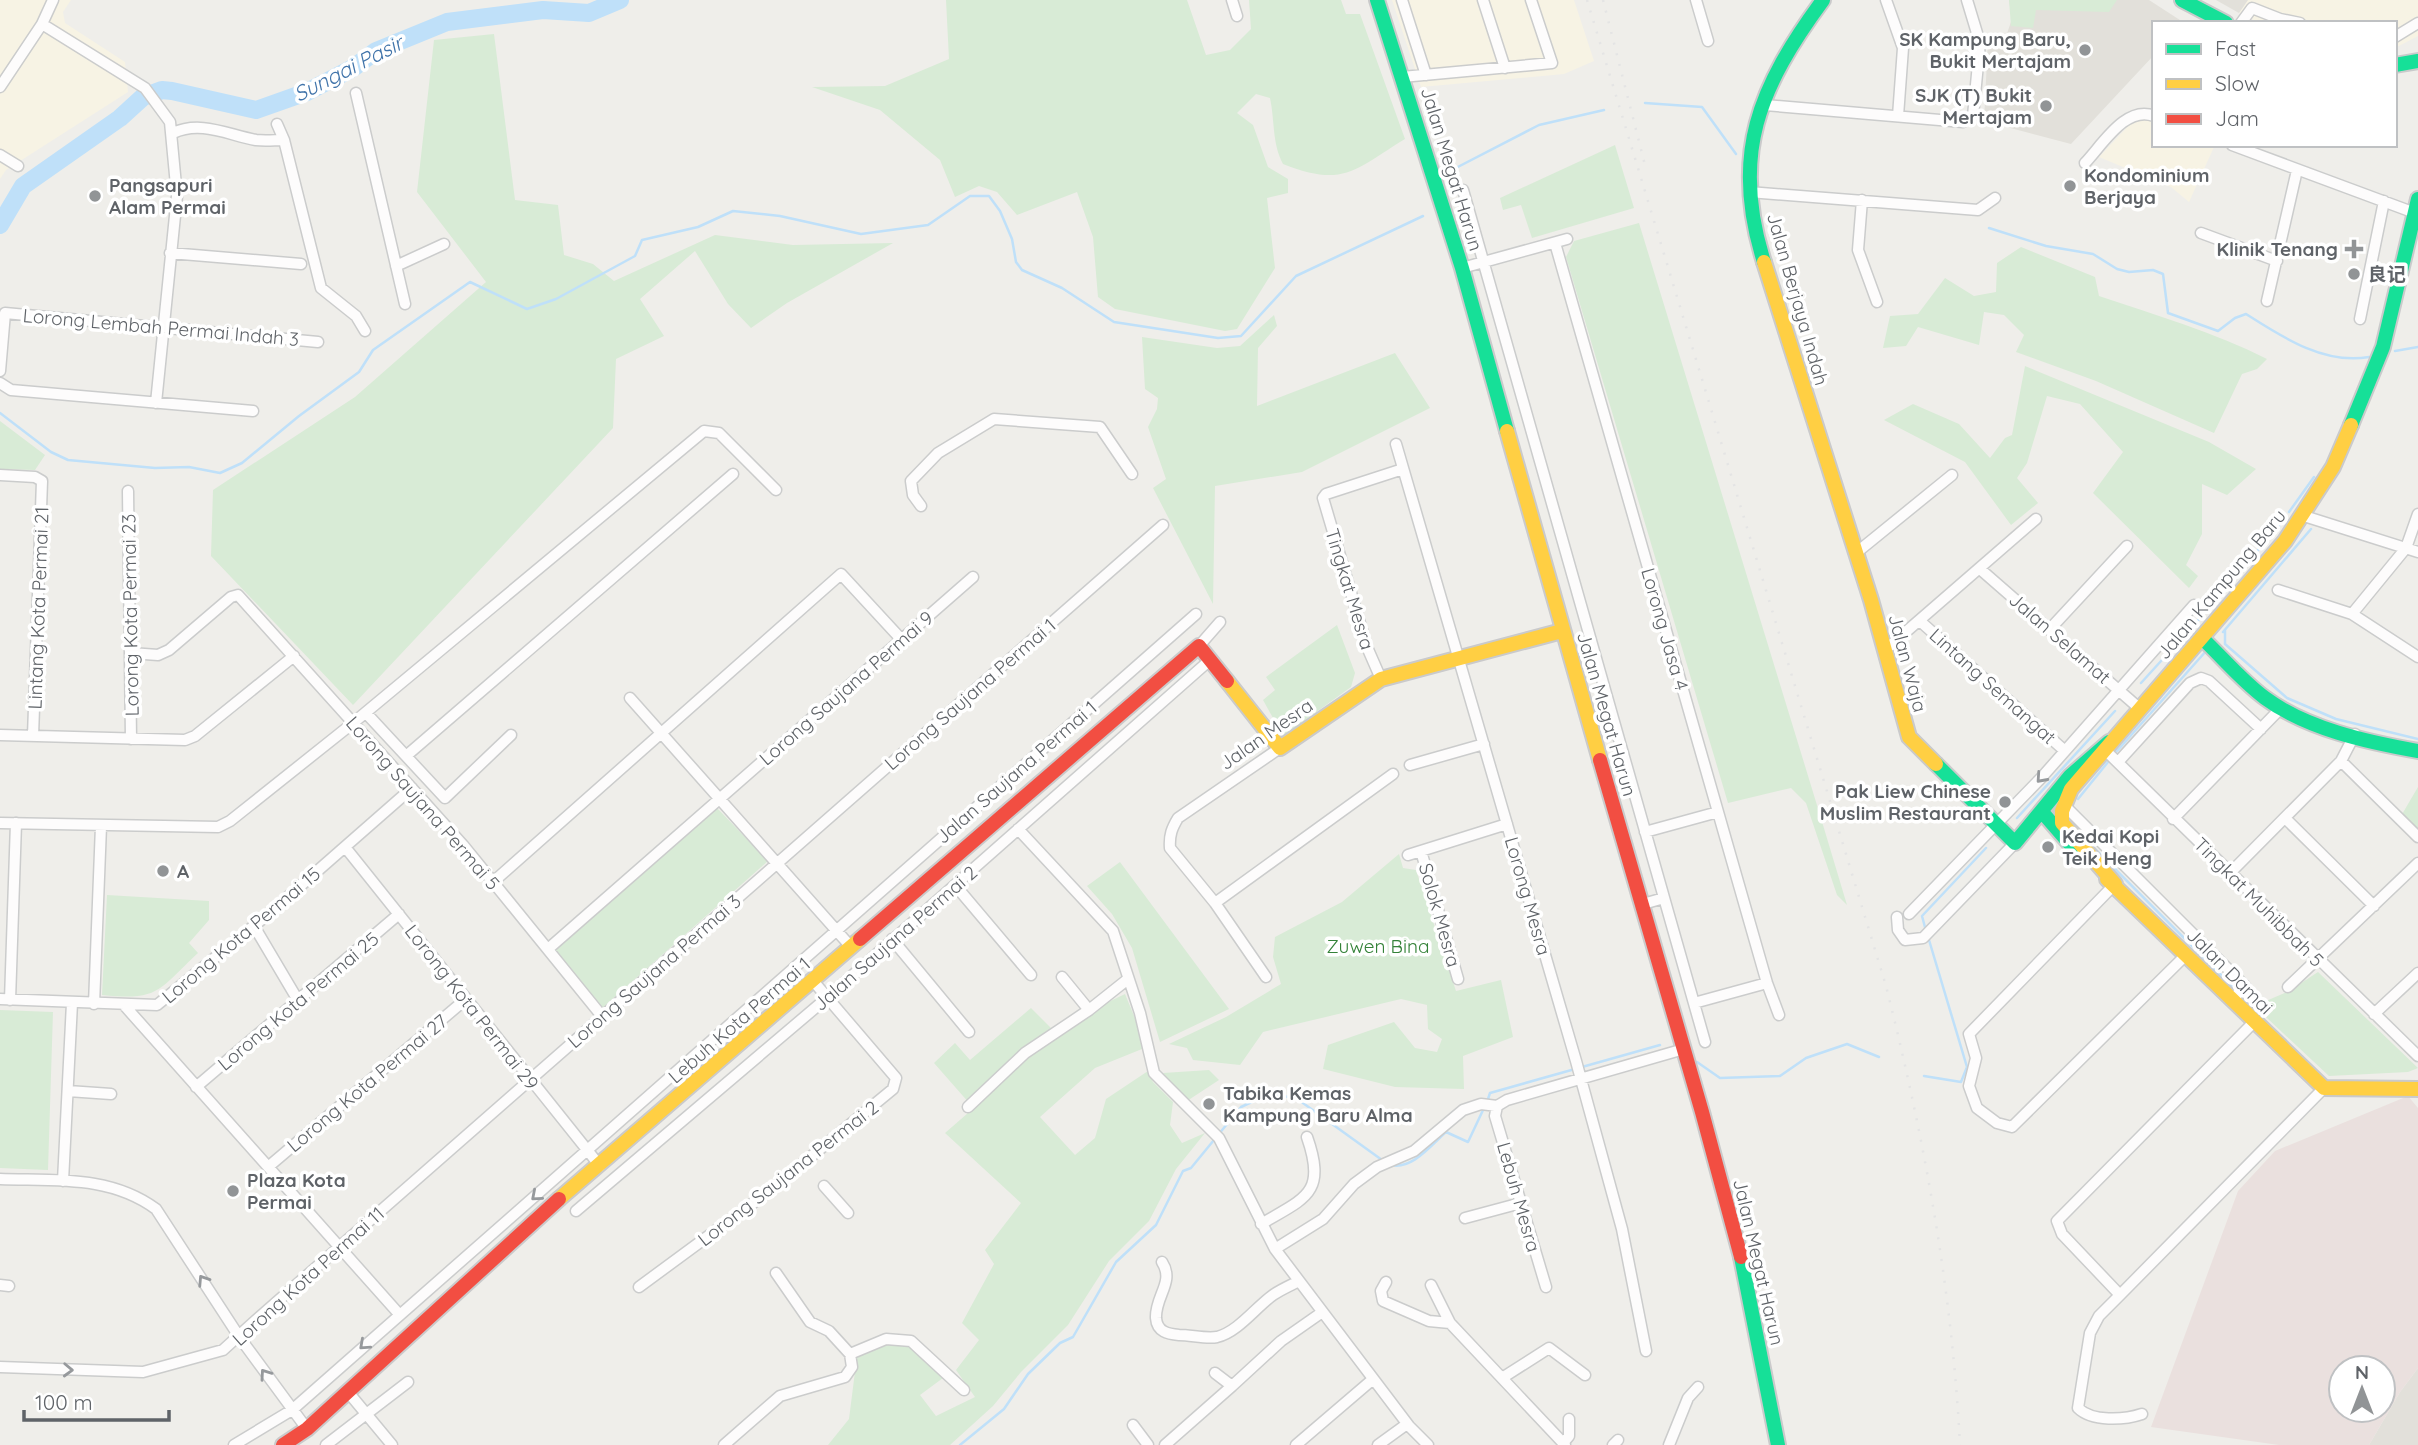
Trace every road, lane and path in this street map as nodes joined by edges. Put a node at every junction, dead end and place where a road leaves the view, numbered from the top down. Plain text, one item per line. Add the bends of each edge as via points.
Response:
1 (53, 0) edge
2 (1232, 0) edge
3 (1377, 0) edge
4 (1402, 0) edge
5 (1483, 0) edge
6 (1531, 0) edge
7 (1696, 0) edge
8 (1823, 0) edge
9 (1886, 0) edge
10 (1968, 0) edge
11 (2182, 0) edge
12 (1237, 16) dead end
13 (2222, 21) edge
14 (2242, 21) edge
15 (2290, 21) edge
16 (2418, 23) edge
17 (41, 24) junction
18 (2397, 36) edge
19 (1708, 41) dead end
20 (2418, 61) edge
21 (2397, 65) edge
22 (2397, 65) edge
23 (1505, 68) junction
24 (2418, 72) edge
25 (1426, 75) junction
26 (1402, 77) junction
27 (0, 87) edge
28 (356, 93) dead end
29 (1765, 105) junction
30 (2152, 115) edge
31 (1898, 116) junction
32 (277, 124) dead end
33 (173, 133) junction
34 (284, 140) junction
35 (2237, 147) edge
36 (0, 155) edge
37 (2085, 163) dead end
38 (18, 166) dead end
39 (2297, 170) junction
40 (1463, 190) dead end
41 (1749, 192) junction
42 (1995, 198) dead end
43 (1862, 200) junction
44 (2384, 201) junction
45 (2417, 206) edge
46 (2201, 233) dead end
47 (1567, 239) dead end
48 (1555, 243) junction
49 (444, 244) dead end
50 (170, 253) junction
51 (2277, 261) junction
52 (1483, 262) junction
53 (301, 264) dead end
54 (396, 266) junction
55 (1462, 268) junction
56 (2267, 301) dead end
57 (1877, 302) dead end
58 (405, 304) dead end
59 (2360, 319) dead end
60 (163, 330) junction
61 (365, 331) dead end
62 (318, 342) dead end
63 (0, 371) edge
64 (2, 385) edge
65 (156, 403) junction
66 (253, 411) dead end
67 (1396, 444) dead end
68 (1825, 456) joint
69 (1403, 469) junction
70 (733, 474) dead end
71 (1132, 474) dead end
72 (0, 475) edge
73 (1952, 475) dead end
74 (776, 490) dead end
75 (128, 491) dead end
76 (921, 506) dead end
77 (2418, 514) edge
78 (2304, 516) junction
79 (2036, 519) dead end
80 (1163, 525) dead end
81 (2127, 546) dead end
82 (2406, 548) junction
83 (2418, 552) edge
84 (1856, 553) junction
85 (1980, 569) junction
86 (973, 577) dead end
87 (2278, 590) dead end
88 (2194, 605) dead end
89 (1196, 614) dead end
90 (2352, 614) junction
91 (1220, 622) dead end
92 (1921, 622) junction
93 (2050, 629) junction
94 (1562, 631) junction
95 (2202, 638) junction
96 (901, 639) junction
97 (1199, 646) junction
98 (1885, 650) junction
99 (131, 653) junction
100 (294, 656) junction
101 (2418, 657) edge
102 (1458, 658) junction
103 (1210, 660) junction
104 (1381, 679) junction
105 (2118, 690) junction
106 (630, 698) dead end
107 (2139, 708) junction
108 (2281, 708) junction
109 (366, 713) junction
110 (353, 723) junction
111 (2261, 729) junction
112 (511, 734) dead end
113 (661, 734) junction
114 (2355, 734) junction
115 (0, 735) edge
116 (33, 736) junction
117 (131, 739) junction
118 (1484, 744) junction
119 (2106, 746) junction
120 (1280, 748) junction
121 (2065, 751) junction
122 (2418, 751) edge
123 (406, 756) junction
124 (2341, 761) junction
125 (2118, 762) junction
126 (1410, 765) dead end
127 (1393, 774) dead end
128 (412, 789) junction
129 (720, 799) junction
130 (2063, 804) junction
131 (1718, 812) junction
132 (2043, 813) junction
133 (2285, 818) junction
134 (2174, 819) junction
135 (0, 823) edge
136 (16, 824) junction
137 (1507, 824) junction
138 (1998, 824) junction
139 (101, 826) junction
140 (1018, 830) junction
141 (1645, 832) junction
142 (2418, 837) edge
143 (2015, 843) junction
144 (345, 847) junction
145 (1421, 851) junction
146 (1408, 855) dead end
147 (778, 863) junction
148 (2418, 863) edge
149 (2230, 873) junction
150 (493, 882) junction
151 (2115, 884) junction
152 (955, 885) junction
153 (1664, 898) junction
154 (1214, 903) junction
155 (1643, 904) junction
156 (2374, 906) junction
157 (0, 911) edge
158 (13, 912) junction
159 (399, 914) junction
160 (1909, 914) dead end
161 (1897, 917) dead end
162 (254, 926) junction
163 (837, 931) junction
164 (892, 939) junction
165 (852, 948) junction
166 (548, 949) junction
167 (2186, 955) junction
168 (2319, 961) junction
169 (2418, 973) edge
170 (1031, 975) dead end
171 (1062, 977) dead end
172 (1266, 977) dead end
173 (1128, 979) junction
174 (1458, 979) dead end
175 (814, 982) junction
176 (1767, 983) junction
177 (2288, 988) dead end
178 (828, 997) junction
179 (466, 999) junction
180 (5, 1000) edge
181 (2232, 1000) junction
182 (299, 1002) junction
183 (72, 1003) junction
184 (1694, 1003) junction
185 (94, 1004) junction
186 (124, 1005) junction
187 (1089, 1010) junction
188 (2374, 1014) junction
189 (601, 1015) junction
190 (1779, 1015) dead end
191 (2254, 1022) junction
192 (969, 1032) dead end
193 (1705, 1042) dead end
194 (1684, 1049) junction
195 (2418, 1056) edge
196 (1578, 1071) junction
197 (530, 1080) junction
198 (196, 1087) junction
199 (2324, 1088) junction
200 (2418, 1089) edge
201 (68, 1091) junction
202 (111, 1094) dead end
203 (1489, 1105) junction
204 (968, 1107) dead end
205 (1307, 1137) dead end
206 (587, 1151) junction
207 (600, 1166) junction
208 (268, 1167) junction
209 (0, 1179) edge
210 (63, 1181) junction
211 (824, 1186) dead end
212 (1521, 1203) junction
213 (576, 1211) dead end
214 (848, 1213) dead end
215 (1465, 1218) dead end
216 (1261, 1224) junction
217 (340, 1247) junction
218 (1275, 1249) junction
219 (1162, 1262) dead end
220 (776, 1273) dead end
221 (1297, 1282) junction
222 (1386, 1282) dead end
223 (1431, 1284) dead end
224 (639, 1287) dead end
225 (1546, 1287) dead end
226 (2120, 1295) junction
227 (1321, 1313) junction
228 (399, 1314) junction
229 (1450, 1323) junction
230 (240, 1338) junction
231 (1647, 1351) dead end
232 (850, 1354) junction
233 (0, 1367) edge
234 (1215, 1373) dead end
235 (1585, 1375) dead end
236 (1502, 1378) junction
237 (1372, 1380) junction
238 (408, 1382) dead end
239 (1232, 1386) junction
240 (1698, 1387) dead end
241 (964, 1390) dead end
242 (348, 1392) junction
243 (292, 1410) junction
244 (366, 1413) junction
245 (2142, 1414) dead end
246 (1569, 1419) dead end
247 (1407, 1424) junction
248 (1133, 1425) dead end
249 (307, 1429) junction
250 (1564, 1444) edge
251 (234, 1445) edge
252 (283, 1445) edge
253 (326, 1445) edge
254 (392, 1445) edge
255 (724, 1445) edge
256 (1148, 1445) edge
257 (1165, 1445) edge
258 (1296, 1445) edge
259 (1378, 1445) edge
260 (1428, 1445) edge
261 (1669, 1445) edge
262 (1778, 1445) edge

1 - 17 street
2 - 12 street
3 - 26 street, Jalan Megat Harun
4 - 25 street, Jalan Megat Harun
5 - 23 street
6 - 23 street via 1552,63
7 - 19 street
8 - 29 street, Jalan Berjaya Indah via 1805,23
9 - 31 street via 1903,48
10 - 31 street via 1980,43 1973,116 1963,122
11 - 13 street
14 - 15 street via 2252,8
16 - 18 street
17 - 27 street
17 - 33 street via 145,88
20 - 21 street
22 - 24 street
23 - 25 street
25 - 26 street
26 - 55 street, Jalan Megat Harun
28 - 54 street
29 - 31 street
29 - 41 street, Jalan Berjaya Indah via 1750,146
30 - 37 street via 2141,111 2130,115
32 - 34 street
33 - 34 street via 200,127 258,141
33 - 50 street via 177,196
34 - 61 street via 321,288 356,316
35 - 39 street
36 - 38 street
39 - 44 street
39 - 51 street
40 - 52 street, Jalan Megat Harun
41 - 43 street
41 - 68 street, Jalan Berjaya Indah via 1759,247
42 - 43 street via 1979,210
43 - 57 street via 1858,250
44 - 45 street
44 - 59 street
45 - 78 street, Jalan Kampung Baru via 2379,358 2333,467
46 - 51 street
47 - 48 street
48 - 52 street
48 - 131 street, Lorong Jasa 4
49 - 54 street
50 - 53 street
50 - 60 street
51 - 56 street
52 - 55 street
52 - 141 street, Jalan Megat Harun
54 - 58 street
55 - 94 street, Jalan Megat Harun
60 - 62 street, Lorong Lembah Permai Indah 3
60 - 63 street, Lorong Lembah Permai Indah 3 via 5,313
60 - 65 street
64 - 65 street
65 - 66 street
67 - 69 street, Lorong Mesra
68 - 84 street, Jalan Waja
69 - 102 street, Lorong Mesra
69 - 104 street, Tingkat Mesra via 1323,498 1367,647
70 - 123 street
71 - 76 street via 1100,427 994,419 938,453 911,481
72 - 116 street, Lintang Kota Permai 21 via 42,481
73 - 84 street
74 - 109 street via 719,433 704,431
75 - 99 street, Lorong Kota Permai 23
77 - 82 street
78 - 82 street
78 - 95 street, Jalan Kampung Baru
79 - 85 street
80 - 147 street, Lorong Saujana Permai 1
81 - 93 street
82 - 83 street
82 - 90 street
84 - 98 street, Jalan Waja
85 - 92 street
85 - 93 street, Jalan Selamat
86 - 96 street, Lorong Saujana Permai 9
87 - 90 street
88 - 105 street
89 - 163 street, Jalan Saujana Permai 1
90 - 101 street
91 - 97 street, Lebuh Kota Permai 1
92 - 98 street
92 - 121 street, Lintang Semangat
93 - 105 street, Jalan Selamat
94 - 102 street, Jalan Mesra
94 - 155 street, Jalan Megat Harun
95 - 107 street, Jalan Kampung Baru
95 - 108 street
96 - 113 street via 841,574
96 - 129 street, Lorong Saujana Permai 9
97 - 103 street
97 - 165 street, Lebuh Kota Permai 1
98 - 138 street, Jalan Waja via 1909,737
99 - 100 street, Lorong Saujana Permai 5 via 158,655 169,650 238,595
99 - 117 street, Lorong Kota Permai 23
100 - 110 street, Lorong Saujana Permai 5
100 - 117 street via 195,736 186,740
102 - 104 street, Jalan Mesra
102 - 118 street, Lorong Mesra
103 - 120 street
103 - 140 street, Jalan Saujana Permai 2
104 - 120 street, Jalan Mesra
105 - 107 street, Jalan Selamat
105 - 121 street
106 - 113 street
107 - 119 street, Jalan Kampung Baru
108 - 111 street
108 - 114 street
109 - 110 street
109 - 123 street
110 - 128 street, Lorong Saujana Permai 5
110 - 139 street via 218,827
111 - 125 street, Jalan Kampung Baru via 2202,678 2190,683
111 - 134 street
112 - 123 street via 445,798
113 - 129 street
113 - 150 street
114 - 122 street
114 - 124 street
115 - 116 street
116 - 117 street
118 - 126 street
118 - 137 street, Lorong Mesra
119 - 125 street, Tingkat Muhibbah 5
119 - 130 street, Jalan Kampung Baru
119 - 132 street, Jalan Kampung Baru via 2092,751 2049,799
120 - 154 street, Jalan Mesra via 1178,818 1171,830 1170,848
121 -> 138 street
124 - 133 street
124 - 142 street
125 - 134 street, Tingkat Muhibbah 5
127 - 154 street
128 - 144 street, Lorong Kota Permai 15
128 - 150 street, Lorong Saujana Permai 5
129 - 147 street
129 - 166 street, Lorong Saujana Permai 9
130 - 151 street via 2062,823
130 - 181 street via 2245,986
131 - 141 street
131 - 176 street, Lorong Jasa 4
132 - 143 street, Jalan Kampung Baru
132 - 151 street, Jalan Damai via 2060,836
133 - 149 street
133 - 156 street
134 - 149 street, Tingkat Muhibbah 5
135 - 136 street
136 - 139 street
136 - 158 street
137 - 145 street, Solok Mesra
137 - 196 street, Lorong Mesra
138 - 143 street, Jalan Waja
138 - 160 street
139 - 185 street
140 - 152 street, Jalan Saujana Permai 2
140 - 173 street via 1113,931
141 - 153 street, Jalan Megat Harun
143 - 161 street, Jalan Kampung Baru via 1923,938 1905,940
144 - 159 street, Lorong Kota Permai 29
144 - 162 street, Lorong Kota Permai 15
145 - 146 street, Solok Mesra
145 - 174 street, Solok Mesra
147 - 163 street
147 - 189 street, Lorong Saujana Permai 3
148 - 156 street
149 - 168 street, Tingkat Muhibbah 5
150 - 166 street, Lorong Saujana Permai 5
151 - 167 street, Jalan Damai
151 - 167 street via 1969,1034 1976,1058 1969,1086 1977,1108 1997,1123 2012,1127
152 - 164 street, Jalan Saujana Permai 2
152 - 170 street
153 - 155 street
153 - 184 street, Jalan Megat Harun
154 - 172 street, Jalan Mesra
155 - 194 street, Jalan Megat Harun
156 - 168 street
157 - 158 street
158 - 180 street
159 - 179 street, Lorong Kota Permai 29
159 - 182 street, Lorong Kota Permai 25
162 - 182 street
162 - 186 street, Lorong Kota Permai 15 via 157,1005
163 - 165 street
163 - 206 street, Lebuh Kota Permai 1
164 - 178 street, Jalan Saujana Permai 2
164 - 192 street
165 - 175 street, Lebuh Kota Permai 1
166 - 189 street, Lorong Saujana Permai 5
167 - 181 street, Jalan Damai
168 - 177 street
168 - 188 street, Tingkat Muhibbah 5
169 - 188 street
171 - 187 street
173 - 187 street
173 - 216 street via 1154,1073 1219,1138
175 - 178 street, Lorong Saujana Permai 2
175 - 207 street, Lebuh Kota Permai 1
176 - 184 street
176 - 190 street, Lorong Jasa 4
178 - 213 street, Jalan Saujana Permai 2
178 - 224 street, Lorong Saujana Permai 2 via 896,1078 893,1089 768,1192
179 - 197 street, Lorong Kota Permai 29
179 - 208 street, Lorong Kota Permai 27
180 - 183 street, Lorong Kota Permai 15
181 - 191 street, Jalan Damai
182 - 198 street, Lorong Kota Permai 25
183 - 185 street, Lorong Kota Permai 15
183 - 201 street
184 - 193 street, Jalan Megat Harun
185 - 186 street, Lorong Kota Permai 15
186 - 198 street
187 - 204 street via 1025,1053
188 - 195 street, Tingkat Muhibbah 5
189 - 197 street, Lorong Saujana Permai 3
191 - 199 street, Jalan Damai
191 - 226 street via 2057,1221 2062,1234
194 - 196 street
194 - 262 street, Jalan Megat Harun via 1738,1244
196 - 203 street
196 - 231 street, Lorong Mesra via 1622,1229
197 - 206 street, Lorong Kota Permai 29
197 - 217 street, Lorong Kota Permai 11
198 - 208 street
199 - 200 street
199 - 226 street
201 - 202 street
201 - 210 street
203 - 212 street, Lebuh Mesra
203 - 218 street via 1464,1110 1414,1151 1386,1162 1354,1184 1323,1219
205 - 216 street via 1317,1172 1312,1188
206 - 207 street, Lorong Kota Permai 29
206 -> 228 street, Lebuh Kota Permai 1
207 - 242 street, Lebuh Kota Permai 1
208 - 217 street
209 - 210 street
230 -> 210 street via 156,1209 139,1196 103,1183
211 - 214 street
212 - 215 street
212 - 225 street, Lebuh Mesra
216 - 218 street
217 - 228 street
217 - 230 street, Lorong Kota Permai 11
218 - 221 street
219 - 221 street via 1168,1279 1156,1319 1168,1334 1216,1337
220 - 232 street via 810,1322 829,1331
221 - 227 street
222 - 229 street via 1381,1291 1383,1301 1429,1321
223 - 229 street
226 - 245 street via 2090,1333 2078,1408 2122,1420
227 - 237 street
227 - 239 street via 1281,1341
228 -> 243 street, Lebuh Kota Permai 1
229 - 236 street
233 -> 230 street, Lorong Kota Permai 11 via 143,1372 223,1350
243 -> 230 street
232 - 241 street via 886,1339 911,1341
232 - 255 street via 852,1367 845,1377 780,1396
234 - 239 street
235 - 236 street via 1549,1348
236 - 250 street
237 - 247 street
237 - 258 street
238 - 244 street
239 - 257 street
240 - 261 street via 1688,1398
242 - 244 street
242 - 249 street, Lebuh Kota Permai 1
243 - 249 street
243 - 251 street, Lebuh Kota Permai 1
244 - 253 street
244 - 254 street
246 - 250 street
247 - 259 street
247 - 260 street
248 - 256 street
249 - 252 street, Lebuh Kota Permai 1

